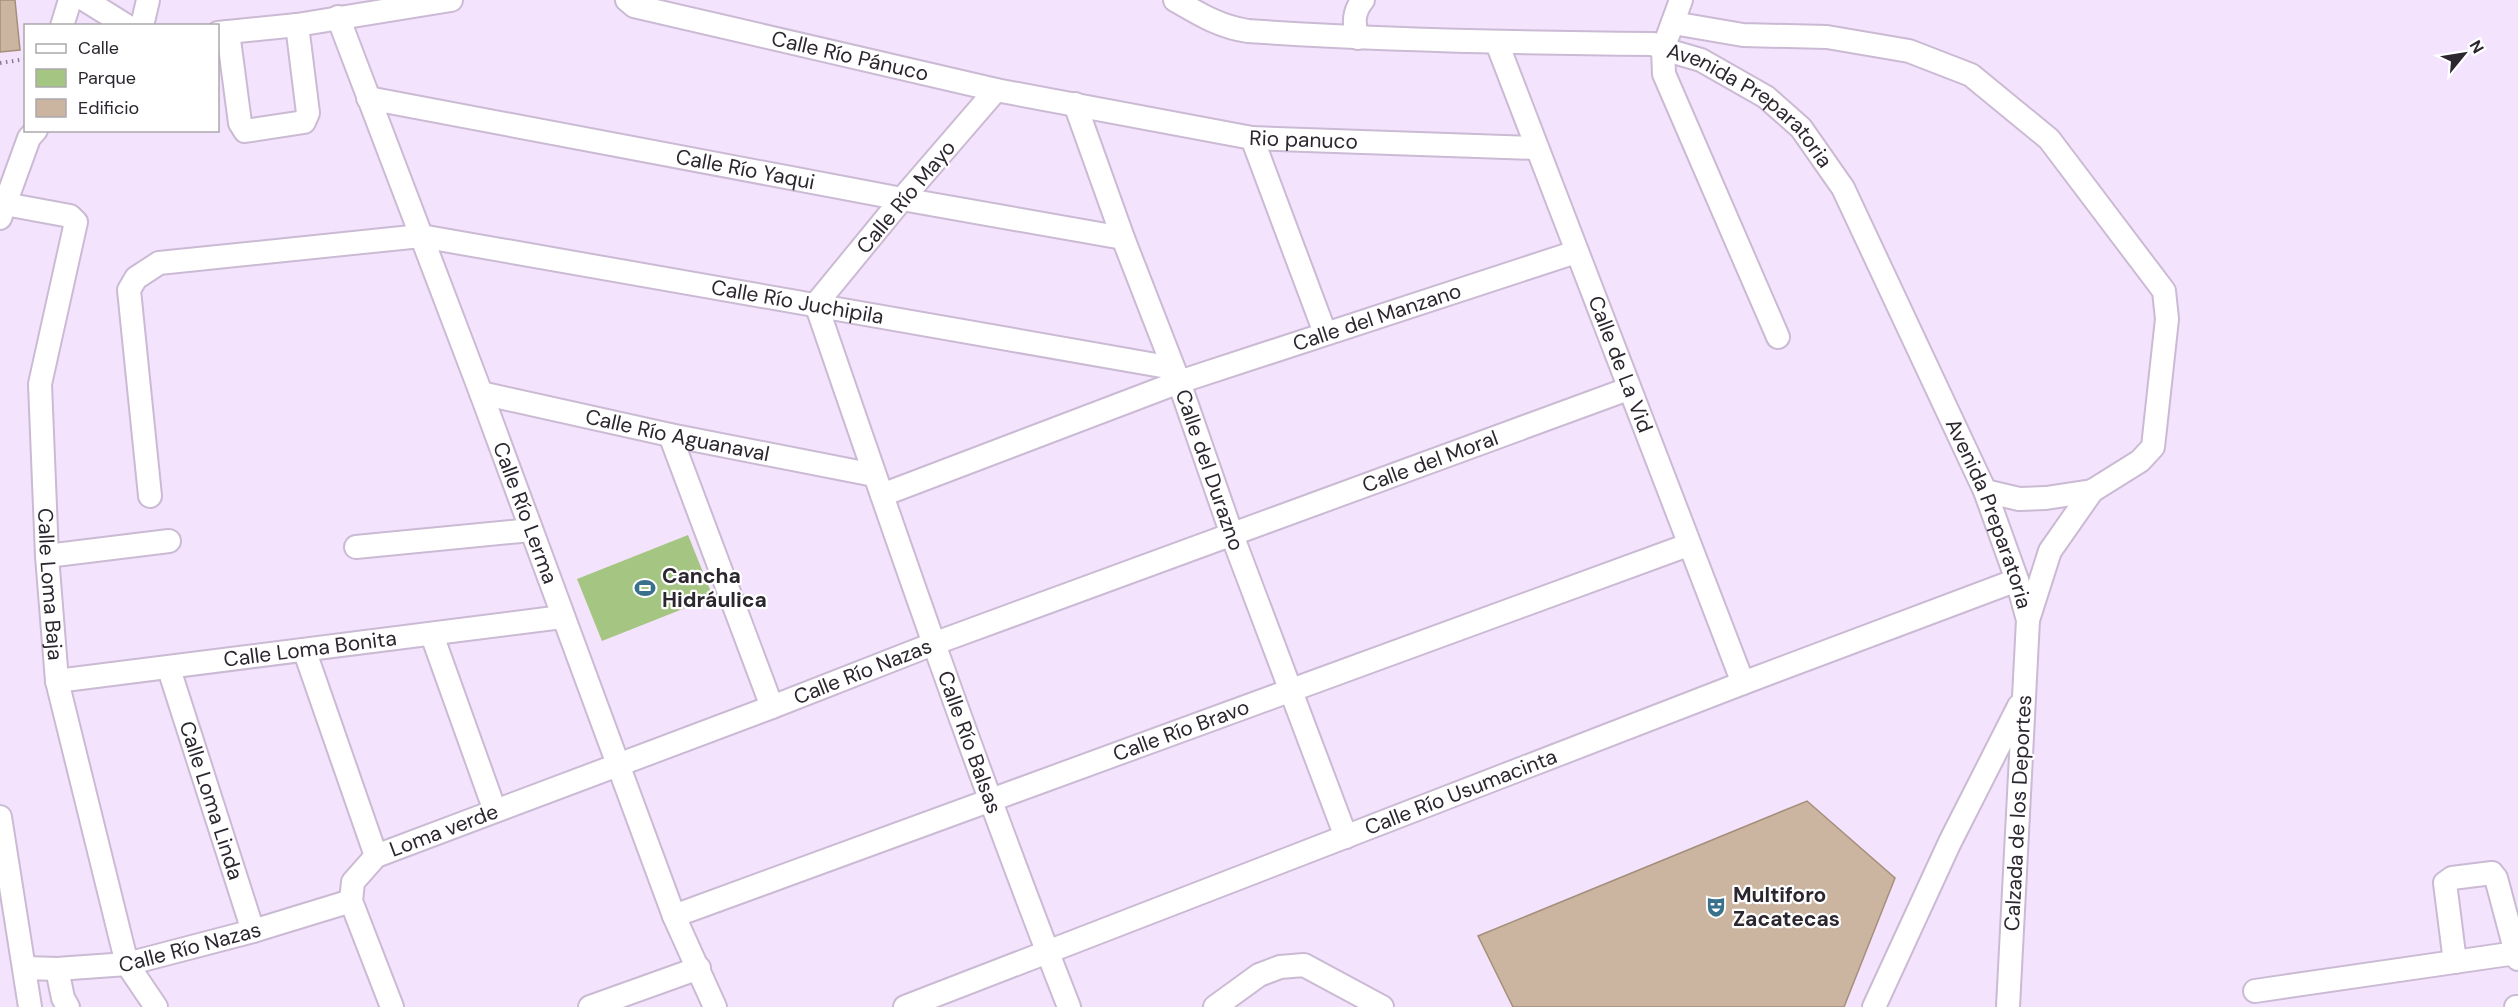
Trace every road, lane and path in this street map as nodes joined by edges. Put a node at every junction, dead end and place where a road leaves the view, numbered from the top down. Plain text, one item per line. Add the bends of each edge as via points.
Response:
1 (70, 0) edge
2 (85, 0) edge
3 (148, 0) edge
4 (451, 0) edge
5 (627, 0) edge
6 (1175, 0) edge
7 (1363, 0) edge
8 (1681, 0) edge
9 (105, 12) edge
10 (338, 17) junction
11 (1672, 23) junction
12 (63, 24) edge
13 (125, 24) edge
14 (142, 24) edge
15 (297, 25) junction
16 (223, 32) edge
17 (1358, 38) junction
18 (1497, 43) junction
19 (1663, 49) junction
20 (24, 59) edge
21 (0, 63) edge
22 (996, 90) junction
23 (368, 98) junction
24 (1075, 104) junction
25 (31, 133) edge
26 (1252, 138) junction
27 (1536, 148) junction
28 (902, 199) junction
29 (3, 211) edge
30 (421, 236) junction
31 (1123, 238) junction
32 (1576, 252) junction
33 (816, 304) junction
34 (1325, 333) junction
35 (1778, 337) dead end
36 (1176, 375) junction
37 (1629, 389) junction
38 (481, 393) junction
39 (670, 435) junction
40 (878, 485) junction
41 (1984, 491) junction
42 (2092, 491) junction
43 (150, 496) dead end
44 (531, 530) junction
45 (1232, 535) junction
46 (169, 542) dead end
47 (1688, 545) junction
48 (356, 546) dead end
49 (46, 556) junction
50 (2017, 580) junction
51 (562, 618) junction
52 (2028, 620) junction
53 (432, 635) junction
54 (933, 644) junction
55 (305, 652) junction
56 (169, 669) junction
57 (57, 681) junction
58 (1743, 683) junction
59 (1290, 689) junction
60 (2024, 697) junction
61 (772, 707) junction
62 (618, 763) junction
63 (989, 799) junction
64 (495, 811) junction
65 (0, 817) edge
66 (1346, 837) junction
67 (376, 856) junction
68 (351, 900) junction
69 (674, 916) junction
70 (253, 931) junction
71 (1047, 952) junction
72 (2517, 956) edge
73 (2455, 962) junction
74 (127, 964) junction
75 (26, 968) junction
76 (699, 968) junction
77 (57, 969) junction
78 (2254, 991) dead end
79 (30, 1007) edge
80 (68, 1007) edge
81 (156, 1007) edge
82 (392, 1007) edge
83 (590, 1007) edge
84 (715, 1007) edge
85 (905, 1007) edge
86 (1069, 1007) edge
87 (1215, 1007) edge
88 (1382, 1007) edge
89 (1874, 1007) edge
90 (2008, 1007) edge

1 - 12 street
2 - 9 street
3 - 14 street
4 - 10 street
5 - 22 street, Calle Río Pánuco via 634,6
6 - 17 street, Avenida Preparatoria via 1232,29
7 - 17 street via 1355,9
8 - 11 street
9 - 13 street
10 - 15 street
10 - 23 street, Calle Río Lerma
11 - 19 street
11 - 42 street, Avenida Preparatoria via 1743,35 1827,37 1909,51 1971,75 2049,139 2164,291 2167,319 2153,447 2140,461
15 - 16 street
15 - 16 street via 308,113 304,122 245,131 240,123
17 - 18 street, Avenida Preparatoria
18 - 19 street, Avenida Preparatoria via 1653,44
18 - 27 street, Calle de La Vid
19 - 35 street via 1664,74
19 - 41 street, Avenida Preparatoria via 1701,60 1766,97 1801,128 1843,188
20 - 21 path
22 - 24 street, Calle Río Pánuco
22 - 28 street, Calle Río Mayo
23 - 28 street, Calle Río Yaqui
23 - 30 street, Calle Río Lerma
24 - 26 street, Rio panuco
24 - 31 street, Calle del Durazno
25 - 29 street
26 - 27 street, Rio panuco
26 - 34 street
27 - 32 street, Calle de La Vid
28 - 31 street, Calle Río Yaqui
28 - 33 street, Calle Río Mayo
29 - 49 street, Calle Loma Baja via 70,216 76,222 40,384
30 - 33 street, Calle Río Juchipila
30 - 38 street, Calle Río Lerma
30 - 43 street, Calle Río Juchipila via 159,263 135,278 129,290
31 - 36 street, Calle del Durazno
32 - 34 street, Calle del Manzano
32 - 37 street, Calle de La Vid
33 - 36 street, Calle Río Juchipila
33 - 40 street, Calle Río Balsas
34 - 36 street, Calle del Manzano
36 - 40 street
36 - 45 street, Calle del Durazno
37 - 45 street, Calle del Moral
37 - 47 street, Calle de La Vid
38 - 39 street, Calle Río Aguanaval
38 - 44 street, Calle Río Lerma
39 - 40 street, Calle Río Aguanaval
39 - 61 street
40 - 54 street, Calle Río Balsas
41 - 42 street via 2019,499
41 - 50 street, Avenida Preparatoria
42 - 52 street, Avenida Preparatoria via 2050,551
44 - 48 street
44 - 51 street, Calle Río Lerma
45 - 54 street, Calle Río Nazas
45 - 59 street, Calle del Durazno
46 - 49 street
47 - 58 street, Calle de La Vid
47 - 59 street, Calle Río Bravo
49 - 57 street, Calle Loma Baja
50 - 52 street, Avenida Preparatoria
50 - 58 street, Calle Río Usumacinta
51 - 53 street, Calle Loma Bonita
51 - 62 street, Calle Río Lerma
52 - 60 street, Calzada de los Deportes
53 - 55 street, Calle Loma Bonita
53 - 64 street, Loma verde
54 - 61 street, Calle Río Nazas
54 - 63 street, Calle Río Balsas
55 - 56 street, Calle Loma Bonita
55 - 67 street
56 - 57 street, Calle Loma Bonita
56 - 70 street, Calle Loma Linda
57 - 74 street, Calle Loma Baja
58 - 66 street, Calle Río Usumacinta
59 - 63 street, Calle Río Bravo
59 - 66 street, Calle del Durazno
60 - 89 street via 1950,842
60 - 90 street, Calzada de los Deportes
61 - 62 street, Calle Río Nazas
62 - 64 street, Calle Río Nazas
62 - 69 street, Calle Río Lerma
63 - 69 street, Calle Río Bravo
63 - 71 street, Calle Río Balsas
64 - 67 street, Loma verde
65 - 75 street
66 - 71 street, Calle Río Usumacinta
67 - 68 street, Loma verde via 352,882
68 - 70 street, Calle Río Nazas
68 - 82 street
69 - 76 street, Calle Río Lerma
70 - 74 street, Calle Río Nazas
71 - 85 street, Calle Río Usumacinta
71 - 86 street, Calle Río Balsas
72 - 73 street
72 - 73 street via 2492,873 2452,878 2445,883
73 - 78 street
74 - 77 street, Calle Río Nazas
74 - 81 street, Calle Loma Baja
75 - 77 street, Calle Río Nazas
75 - 79 street
76 - 83 street
76 - 84 street, Calle Río Lerma
77 - 80 street
87 - 88 street via 1259,975 1280,967 1304,966

